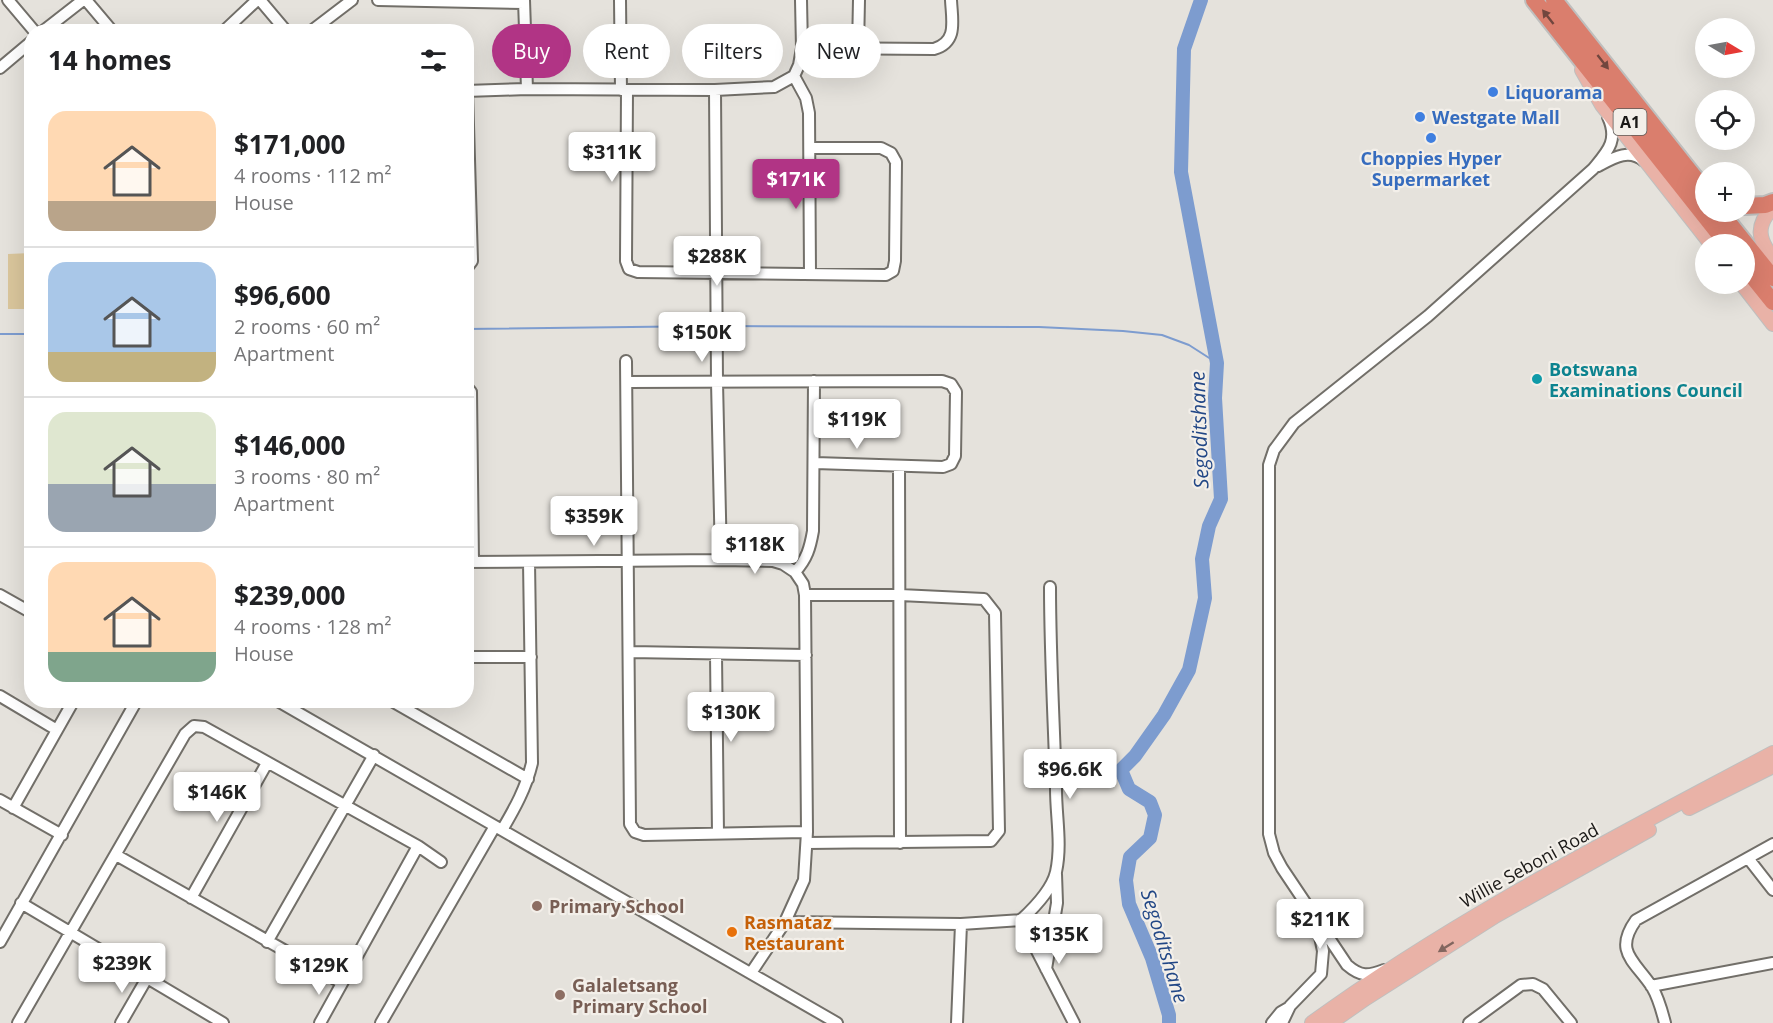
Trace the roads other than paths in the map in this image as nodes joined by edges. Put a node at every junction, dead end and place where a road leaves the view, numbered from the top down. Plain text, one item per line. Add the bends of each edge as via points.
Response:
1 (8, 0) edge
2 (85, 0) edge
3 (259, 0) edge
4 (352, 0) edge
5 (378, 0) edge
6 (620, 0) edge
7 (801, 0) edge
8 (859, 0) edge
9 (951, 0) edge
10 (1534, 0) edge
11 (1554, 0) edge
12 (524, 2) edge
13 (28, 24) edge
14 (53, 24) edge
15 (105, 24) edge
16 (232, 24) edge
17 (280, 24) edge
18 (320, 24) edge
19 (802, 24) edge
20 (858, 24) edge
21 (1563, 37) junction
22 (24, 47) edge
23 (881, 49) edge
24 (0, 68) edge
25 (794, 76) joint
26 (527, 89) junction
27 (624, 90) junction
28 (715, 90) junction
29 (474, 91) edge
30 (1602, 105) junction
31 (810, 148) junction
32 (1649, 166) junction
33 (1593, 169) junction
34 (1695, 177) edge
35 (1773, 202) edge
36 (1755, 205) edge
37 (1773, 207) edge
38 (1729, 222) edge
39 (1703, 234) edge
40 (1719, 234) edge
41 (716, 272) junction
42 (1772, 272) edge
43 (810, 273) junction
44 (1755, 280) edge
45 (1750, 294) edge
46 (1773, 302) edge
47 (1773, 324) edge
48 (626, 361) dead end
49 (814, 381) junction
50 (627, 382) junction
51 (717, 382) junction
52 (815, 463) junction
53 (898, 466) junction
54 (721, 560) junction
55 (628, 561) junction
56 (474, 562) edge
57 (529, 562) junction
58 (795, 572) junction
59 (1050, 586) dead end
60 (0, 595) edge
61 (805, 595) junction
62 (900, 595) junction
63 (24, 608) edge
64 (630, 652) junction
65 (716, 654) junction
66 (806, 655) junction
67 (474, 657) edge
68 (531, 657) junction
69 (0, 696) edge
70 (69, 708) edge
71 (133, 708) edge
72 (290, 708) edge
73 (404, 708) edge
74 (57, 730) junction
75 (1773, 753) edge
76 (374, 755) junction
77 (267, 763) junction
78 (1773, 766) edge
79 (528, 780) junction
80 (0, 800) edge
81 (347, 806) junction
82 (13, 808) junction
83 (499, 828) junction
84 (718, 834) junction
85 (62, 835) junction
86 (807, 837) junction
87 (900, 843) junction
88 (1773, 844) edge
89 (418, 846) junction
90 (116, 855) junction
91 (1748, 858) junction
92 (441, 862) dead end
93 (1056, 874) junction
94 (1773, 890) edge
95 (191, 898) junction
96 (21, 903) junction
97 (1316, 918) junction
98 (1021, 920) junction
99 (785, 922) junction
100 (961, 924) junction
101 (70, 933) junction
102 (0, 942) edge
103 (267, 942) junction
104 (1773, 963) edge
105 (1390, 968) junction
106 (1046, 969) junction
107 (751, 973) junction
108 (147, 978) junction
109 (342, 983) junction
110 (1651, 986) junction
111 (1290, 1006) junction
112 (1333, 1022) edge
113 (18, 1023) edge
114 (122, 1023) edge
115 (222, 1023) edge
116 (320, 1023) edge
117 (381, 1023) edge
118 (837, 1023) edge
119 (957, 1023) edge
120 (1074, 1023) edge
121 (1272, 1023) edge
122 (1282, 1023) edge
123 (1312, 1023) edge
124 (1469, 1023) edge
125 (1571, 1023) edge
126 (1665, 1023) edge

1 - 13 street
2 - 14 street
2 - 15 street
3 - 16 street
3 - 17 street
4 - 18 street
5 - 12 street
6 - 27 street
7 - 19 street
8 - 20 street
9 - 23 street via 952,31 944,46 934,50
21 -> 10 highway, A1
11 -> 34 highway, A1
12 - 26 street
21 - 30 main road
21 - 40 highway, A1
22 - 24 street
25 - 28 street via 774,87
25 - 31 street via 810,113
26 - 27 street
26 - 29 street
27 - 28 street
27 - 41 street via 629,269
28 - 41 street
30 - 32 main road
30 - 33 street via 1613,127 1612,143
31 - 43 street
31 - 43 street via 881,148 891,153 896,162 893,271 886,275
32 - 33 street via 1638,156 1627,154
32 - 39 main road
33 - 97 street via 1428,316 1294,423 1274,450 1268,480 1269,834 1274,853
35 - 36 highway
37 - 42 main road via 1760,230
38 - 42 highway
41 - 43 street
41 - 51 street
44 - 46 highway
45 - 47 main road
48 - 50 street
49 - 51 street
49 - 52 street
49 - 53 street via 951,384 956,392 955,456 951,464
50 - 51 street
50 - 55 street
51 - 54 street
52 - 53 street
52 - 58 street via 813,531 809,551
53 - 62 street
54 - 55 street
54 - 58 street via 772,561
55 - 57 street
55 - 64 street
56 - 57 street
57 - 68 street
58 - 61 street
59 - 93 street via 1060,840
60 - 63 street
61 - 62 street
61 - 66 street
62 - 87 street
62 - 87 street via 984,599 995,613 999,831 991,841
64 - 65 street
64 - 84 street via 630,824 635,832 644,835
65 - 66 street
65 - 84 street
66 - 86 street
67 - 68 street
68 - 79 street via 532,763
69 - 74 street
70 - 74 street
71 - 85 street
72 - 76 street
73 - 79 street
74 - 82 street
75 - 105 main road, Willie Seboni Road via 1486,908
76 - 81 street
76 - 83 street
77 - 81 street
77 - 90 street via 204,727 194,726 185,734
77 - 95 street
78 -> 112 main road, Willie Seboni Road via 1495,916
79 - 83 street
80 - 82 street
81 - 89 street
81 - 103 street
82 - 85 street
83 - 107 street
83 - 117 street
84 - 86 street
85 - 96 street
86 - 87 street
86 - 99 street via 804,880
88 - 91 street
89 - 92 street
89 - 109 street
90 - 95 street
90 - 101 street
91 - 94 street
91 - 110 street via 1636,920 1625,947 1630,961
93 - 98 street
93 - 106 street via 1057,903
95 - 103 street
96 - 101 street
96 - 102 street
97 - 105 street via 1356,973 1370,974
97 - 111 street via 1323,951 1321,974
98 - 100 street
98 - 106 street
99 - 100 street
99 - 107 street
100 - 119 street
101 - 108 street
101 - 113 street
103 - 109 street
104 - 110 street
105 - 123 main road, Willie Seboni Road
106 - 120 street
107 - 118 street
108 - 114 street
108 - 115 street
109 - 116 street
110 - 126 street
111 - 121 street
111 - 122 street
124 - 125 street via 1521,985 1533,984 1543,989

